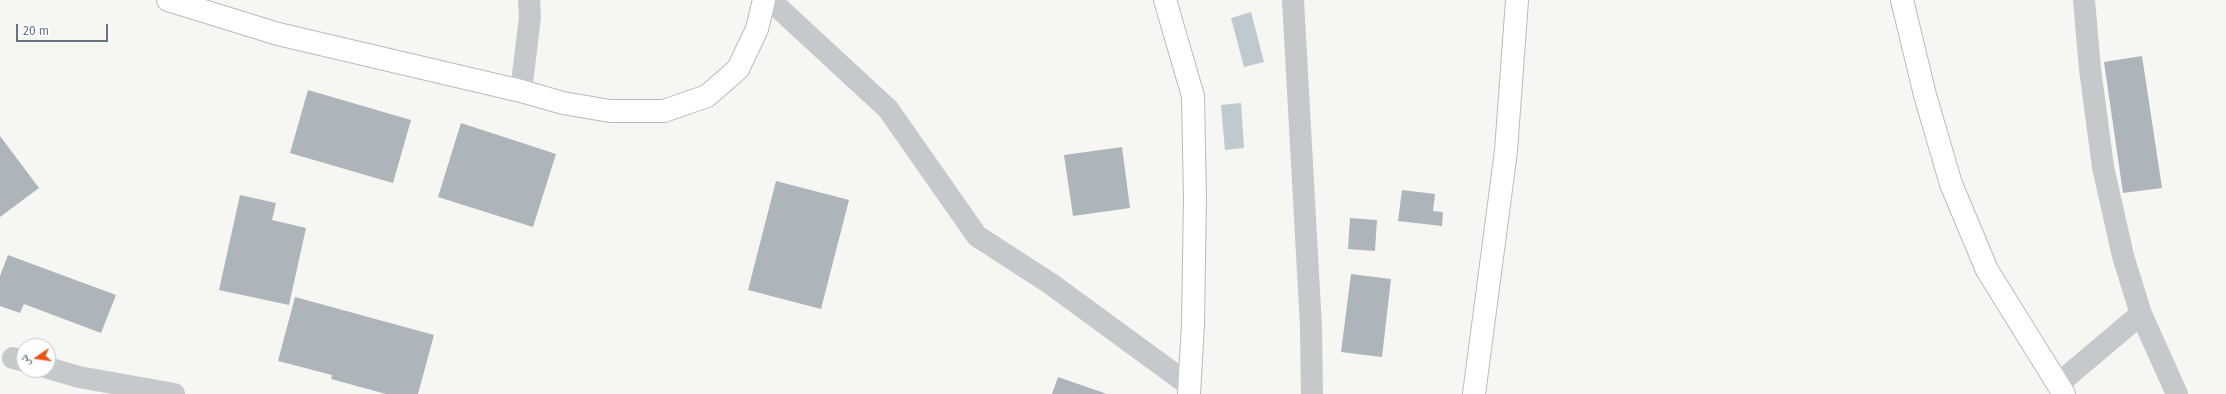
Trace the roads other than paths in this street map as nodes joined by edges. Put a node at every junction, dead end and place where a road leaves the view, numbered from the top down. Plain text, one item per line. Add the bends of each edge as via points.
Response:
1 (168, 0) edge
2 (529, 0) edge
3 (764, 0) edge
4 (770, 0) edge
5 (1165, 0) edge
6 (1293, 0) edge
7 (1517, 0) edge
8 (1902, 0) edge
9 (2084, 0) edge
10 (521, 91) junction
11 (2141, 314) junction
12 (56, 370) edge
13 (1189, 389) edge
14 (2061, 390) edge
15 (174, 394) edge
16 (1312, 394) edge
17 (1474, 394) edge
18 (2177, 394) edge

1 - 10 street via 278,34
2 - 10 street via 530,17
3 - 10 street via 757,29 738,69 707,96 664,111 610,111 563,103
4 - 13 street via 888,109 977,236 1051,284
5 - 13 street via 1193,96 1195,198
6 - 16 street via 1311,327
7 - 17 street via 1506,151
8 - 14 street via 1925,95 1951,184 1987,270
9 - 11 street via 2103,167 2123,256
11 - 14 street
11 - 18 street
12 - 15 street via 79,377

